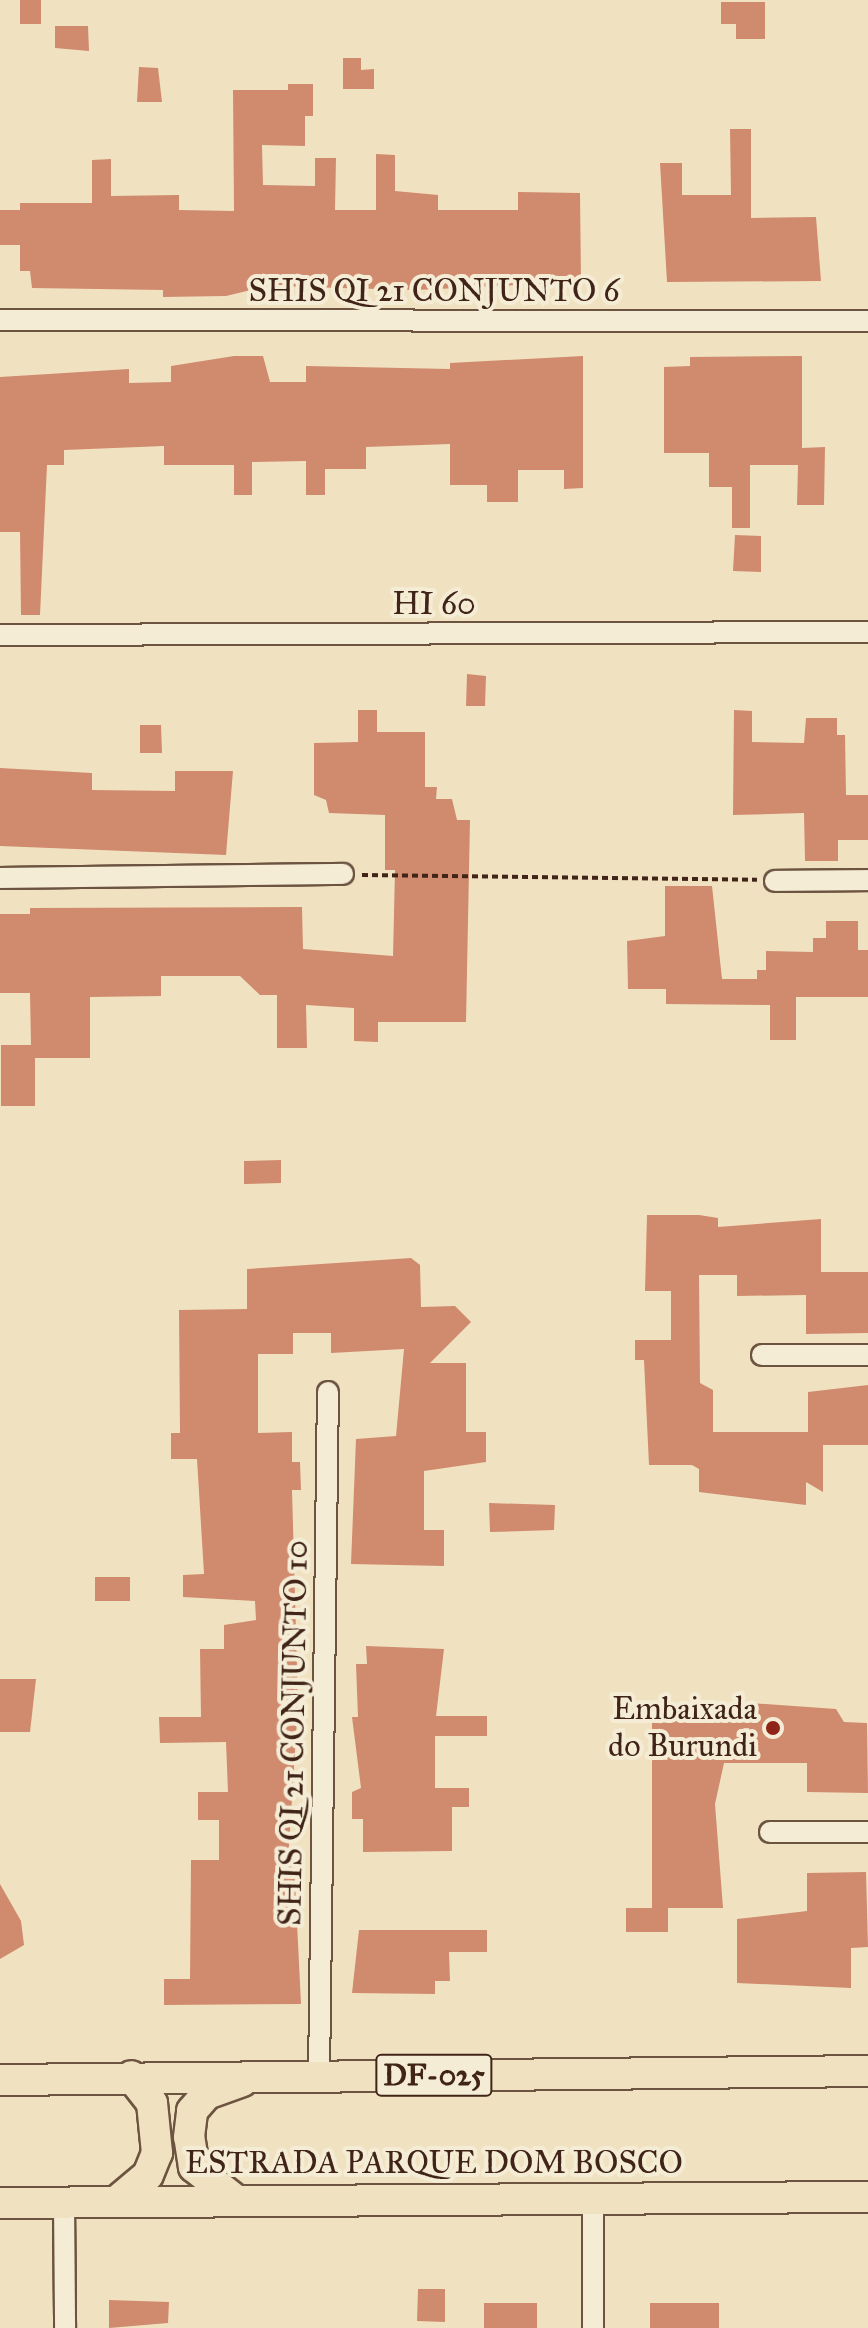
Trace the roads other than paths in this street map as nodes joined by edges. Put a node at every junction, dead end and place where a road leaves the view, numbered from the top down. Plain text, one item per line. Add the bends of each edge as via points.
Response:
1 (0, 320) edge
2 (868, 321) edge
3 (868, 632) edge
4 (0, 635) edge
5 (343, 874) road end
6 (0, 878) edge
7 (868, 880) edge
8 (775, 881) road end
9 (762, 1355) dead end
10 (868, 1355) edge
11 (328, 1392) dead end
12 (770, 1832) dead end
13 (868, 1832) edge
14 (868, 2071) edge
15 (131, 2076) junction
16 (307, 2076) junction
17 (0, 2080) edge
18 (868, 2182) edge
19 (808, 2196) junction
20 (868, 2197) edge
21 (233, 2198) junction
22 (593, 2200) junction
23 (117, 2201) junction
24 (64, 2202) junction
25 (0, 2203) edge
26 (65, 2328) edge
27 (593, 2328) edge

1 - 2 street, SHIS QI 21 CONJUNTO 6
3 - 4 street, HI 60
5 - 6 street
7 - 8 street
9 - 10 street
11 - 16 street, SHIS QI 21 CONJUNTO 10
12 - 13 street
14 - 16 main road, DF-025
15 - 16 main road, DF-025
15 - 17 main road, DF-025
15 - 23 main road via 152,2103 157,2153 148,2175
16 - 21 main road via 245,2080 207,2094 192,2111 194,2167
18 - 19 main road
19 - 20 main road, ESTRADA PARQUE DOM BOSCO
19 - 22 main road, ESTRADA PARQUE DOM BOSCO
21 - 22 main road, ESTRADA PARQUE DOM BOSCO
21 - 23 main road, ESTRADA PARQUE DOM BOSCO
22 - 27 street
23 - 24 main road, ESTRADA PARQUE DOM BOSCO
24 - 25 main road, ESTRADA PARQUE DOM BOSCO
24 - 26 street

